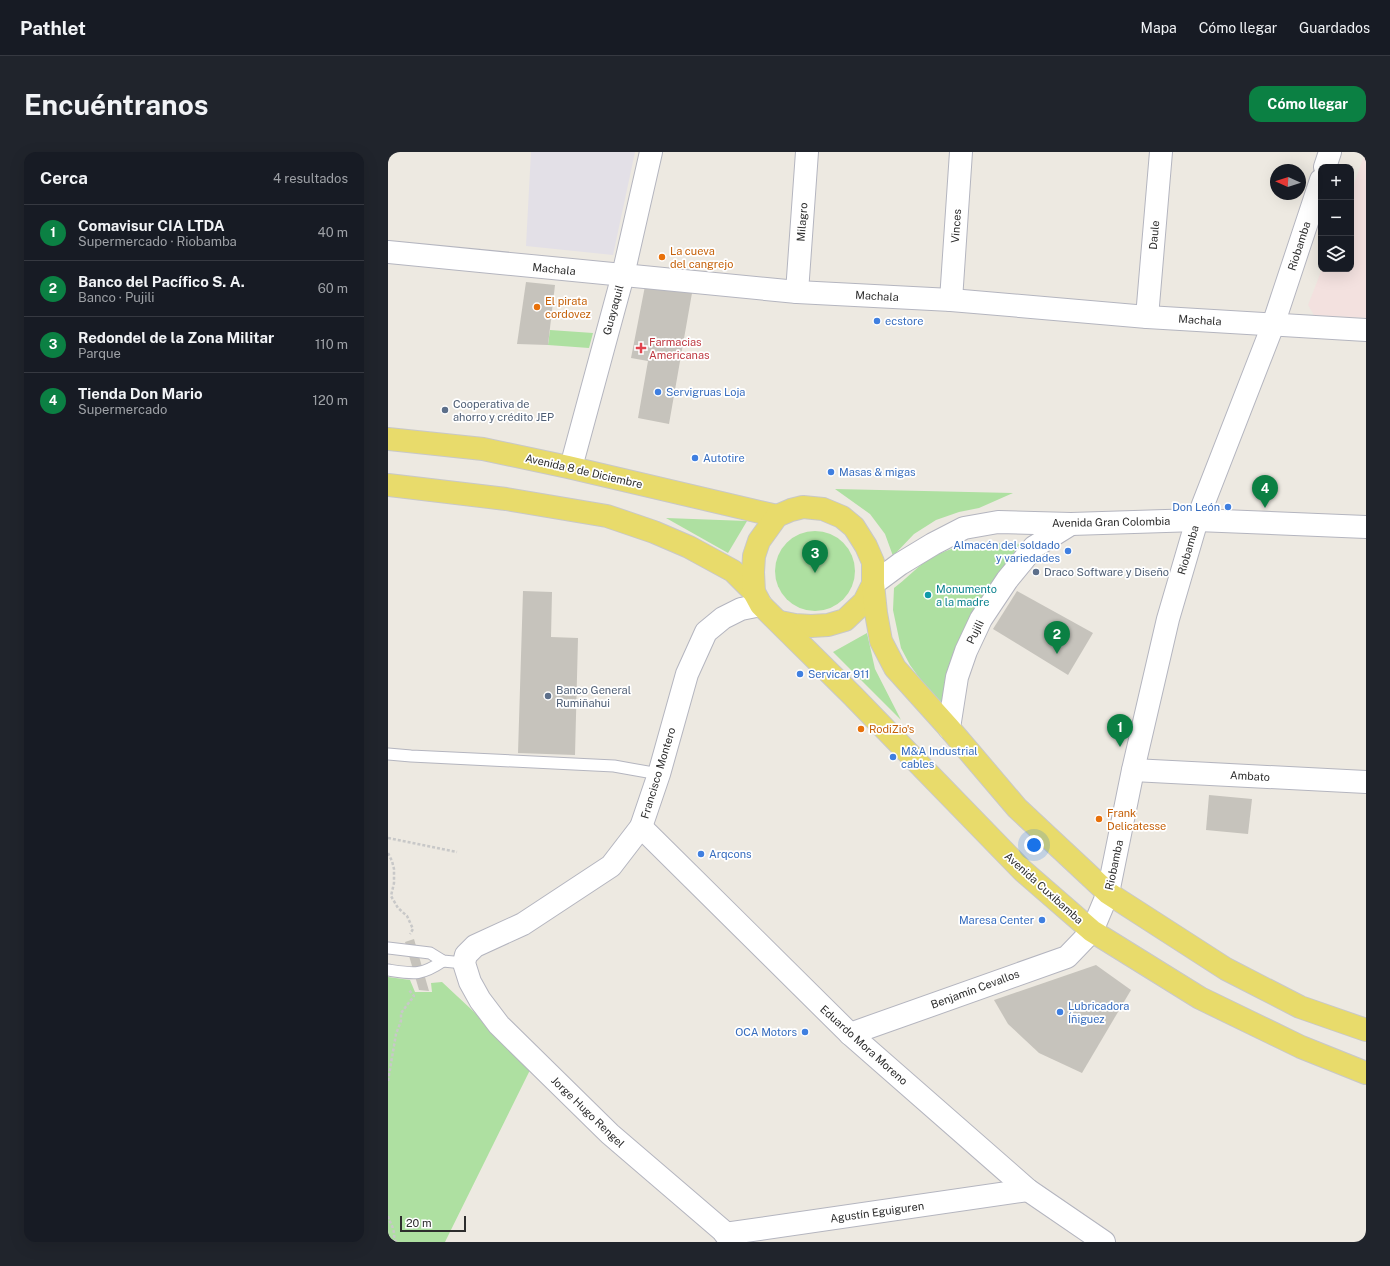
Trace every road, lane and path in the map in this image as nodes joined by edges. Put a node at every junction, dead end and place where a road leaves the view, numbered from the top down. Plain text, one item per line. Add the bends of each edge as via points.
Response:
1 (651, 152) edge
2 (808, 152) edge
3 (960, 152) edge
4 (1161, 152) edge
5 (1330, 152) edge
6 (1326, 164) edge
7 (1318, 189) edge
8 (388, 252) edge
9 (623, 275) junction
10 (797, 292) junction
11 (951, 300) junction
12 (1147, 317) junction
13 (1273, 325) junction
14 (1366, 330) edge
15 (388, 439) edge
16 (571, 468) junction
17 (388, 485) edge
18 (777, 516) junction
19 (1197, 520) junction
20 (1071, 524) junction
21 (1366, 527) edge
22 (873, 584) junction
23 (758, 599) junction
24 (780, 622) junction
25 (949, 728) junction
26 (388, 754) edge
27 (1134, 770) junction
28 (659, 774) junction
29 (1366, 782) edge
30 (641, 827) junction
31 (388, 838) edge
32 (457, 852) dead end
33 (388, 853) edge
34 (1108, 893) junction
35 (1092, 931) junction
36 (393, 948) edge
37 (454, 962) junction
38 (388, 970) edge
39 (404, 973) junction
40 (1366, 1030) edge
41 (850, 1034) junction
42 (1366, 1073) edge
43 (388, 1081) edge
44 (1028, 1190) junction
45 (388, 1216) edge
46 (731, 1238) edge
47 (396, 1242) edge
48 (1104, 1242) edge

1 - 9 street, Guayaquil
2 - 10 street, Milagro
3 - 11 street, Vinces
4 - 12 street, Daule
5 - 6 street
7 - 13 street, Riobamba
8 - 9 street, Machala
9 - 10 street, Machala
9 - 16 street, Guayaquil
10 - 11 street, Machala
11 - 12 street, Machala
12 - 13 street, Machala
13 - 14 street, Machala
13 - 19 street, Riobamba
15 - 16 main road, Avenida 8 de Diciembre via 483,449
16 - 18 main road, Avenida 8 de Diciembre
17 - 23 main road via 506,499 607,516 689,547 733,571
18 - 22 main road via 803,507 823,509 842,517 854,527 866,546 873,562
18 - 23 main road via 759,541 754,556 753,572
19 - 20 street, Avenida Gran Colombia
19 - 21 street, Avenida Gran Colombia
19 - 27 street, Riobamba via 1168,619
20 - 22 street, Avenida Gran Colombia via 998,522 964,528 900,564
20 - 25 street, Pujili via 1034,547 1007,580 982,619 966,651 957,677
22 - 24 main road via 864,602 845,620 811,626
22 - 25 main road via 881,641 895,668
23 - 24 main road
23 - 28 street, Francisco Montero via 723,618 706,632 687,674
24 - 35 main road, Avenida Cuxibamba via 1023,871
25 - 34 main road via 1017,808
26 - 28 lane via 614,766
27 - 29 street, Ambato
27 - 34 street, Riobamba
28 - 30 street, Francisco Montero
30 - 37 street, Francisco Montero via 611,866 523,924 475,946
30 - 41 street, Eduardo Mora Moreno
31 - 32 path
33 - 36 path via 394,869 391,896 413,929 409,937
34 - 35 street, Riobamba
34 - 40 main road via 1226,969 1300,1007
35 - 41 street, Benjamín Cevallos via 1067,956
35 - 42 main road, Avenida Cuxibamba via 1200,998 1300,1047
36 - 37 lane via 430,953
37 - 39 lane via 422,973
37 - 46 street, Jorge Hugo Rengel via 499,1025 610,1134
38 - 39 lane
39 - 43 path via 407,987 414,996 401,1013
41 - 44 street, Eduardo Mora Moreno
44 - 46 street, Agustín Eguiguren
44 - 48 street, Eduardo Mora Moreno
45 - 47 path

